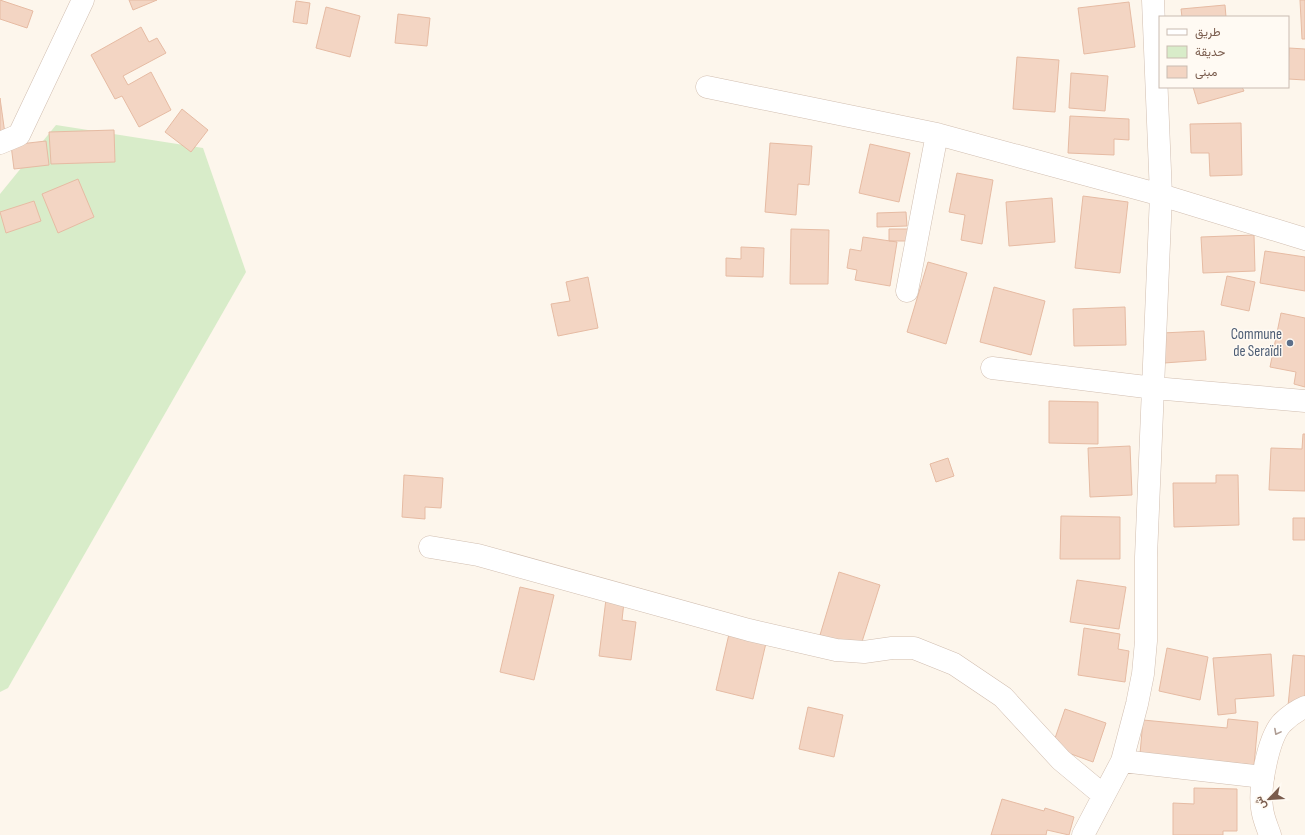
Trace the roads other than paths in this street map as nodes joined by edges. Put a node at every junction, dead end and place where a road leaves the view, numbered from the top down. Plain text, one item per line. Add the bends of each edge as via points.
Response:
1 (83, 0) edge
2 (1153, 0) edge
3 (707, 87) dead end
4 (937, 134) junction
5 (0, 143) edge
6 (1161, 195) junction
7 (1305, 239) edge
8 (906, 291) dead end
9 (992, 368) dead end
10 (1154, 388) junction
11 (1305, 401) edge
12 (430, 547) dead end
13 (1305, 706) edge
14 (1122, 761) junction
15 (1263, 777) junction
16 (1103, 795) junction
17 (1083, 835) edge
18 (1270, 835) edge

1 - 5 street via 19,136
2 - 6 street
3 - 4 street
4 - 6 street
4 - 8 street
6 - 7 street
6 - 10 street
9 - 10 street
10 - 11 street
10 - 14 street via 1146,557 1146,641 1143,674
12 - 16 street via 478,555 749,630 836,650 864,652 914,648 954,664 1002,697 1061,760
13 -> 15 street via 1282,723 1272,742
14 - 15 street
14 - 16 street
15 - 18 street via 1262,808
16 - 17 street

